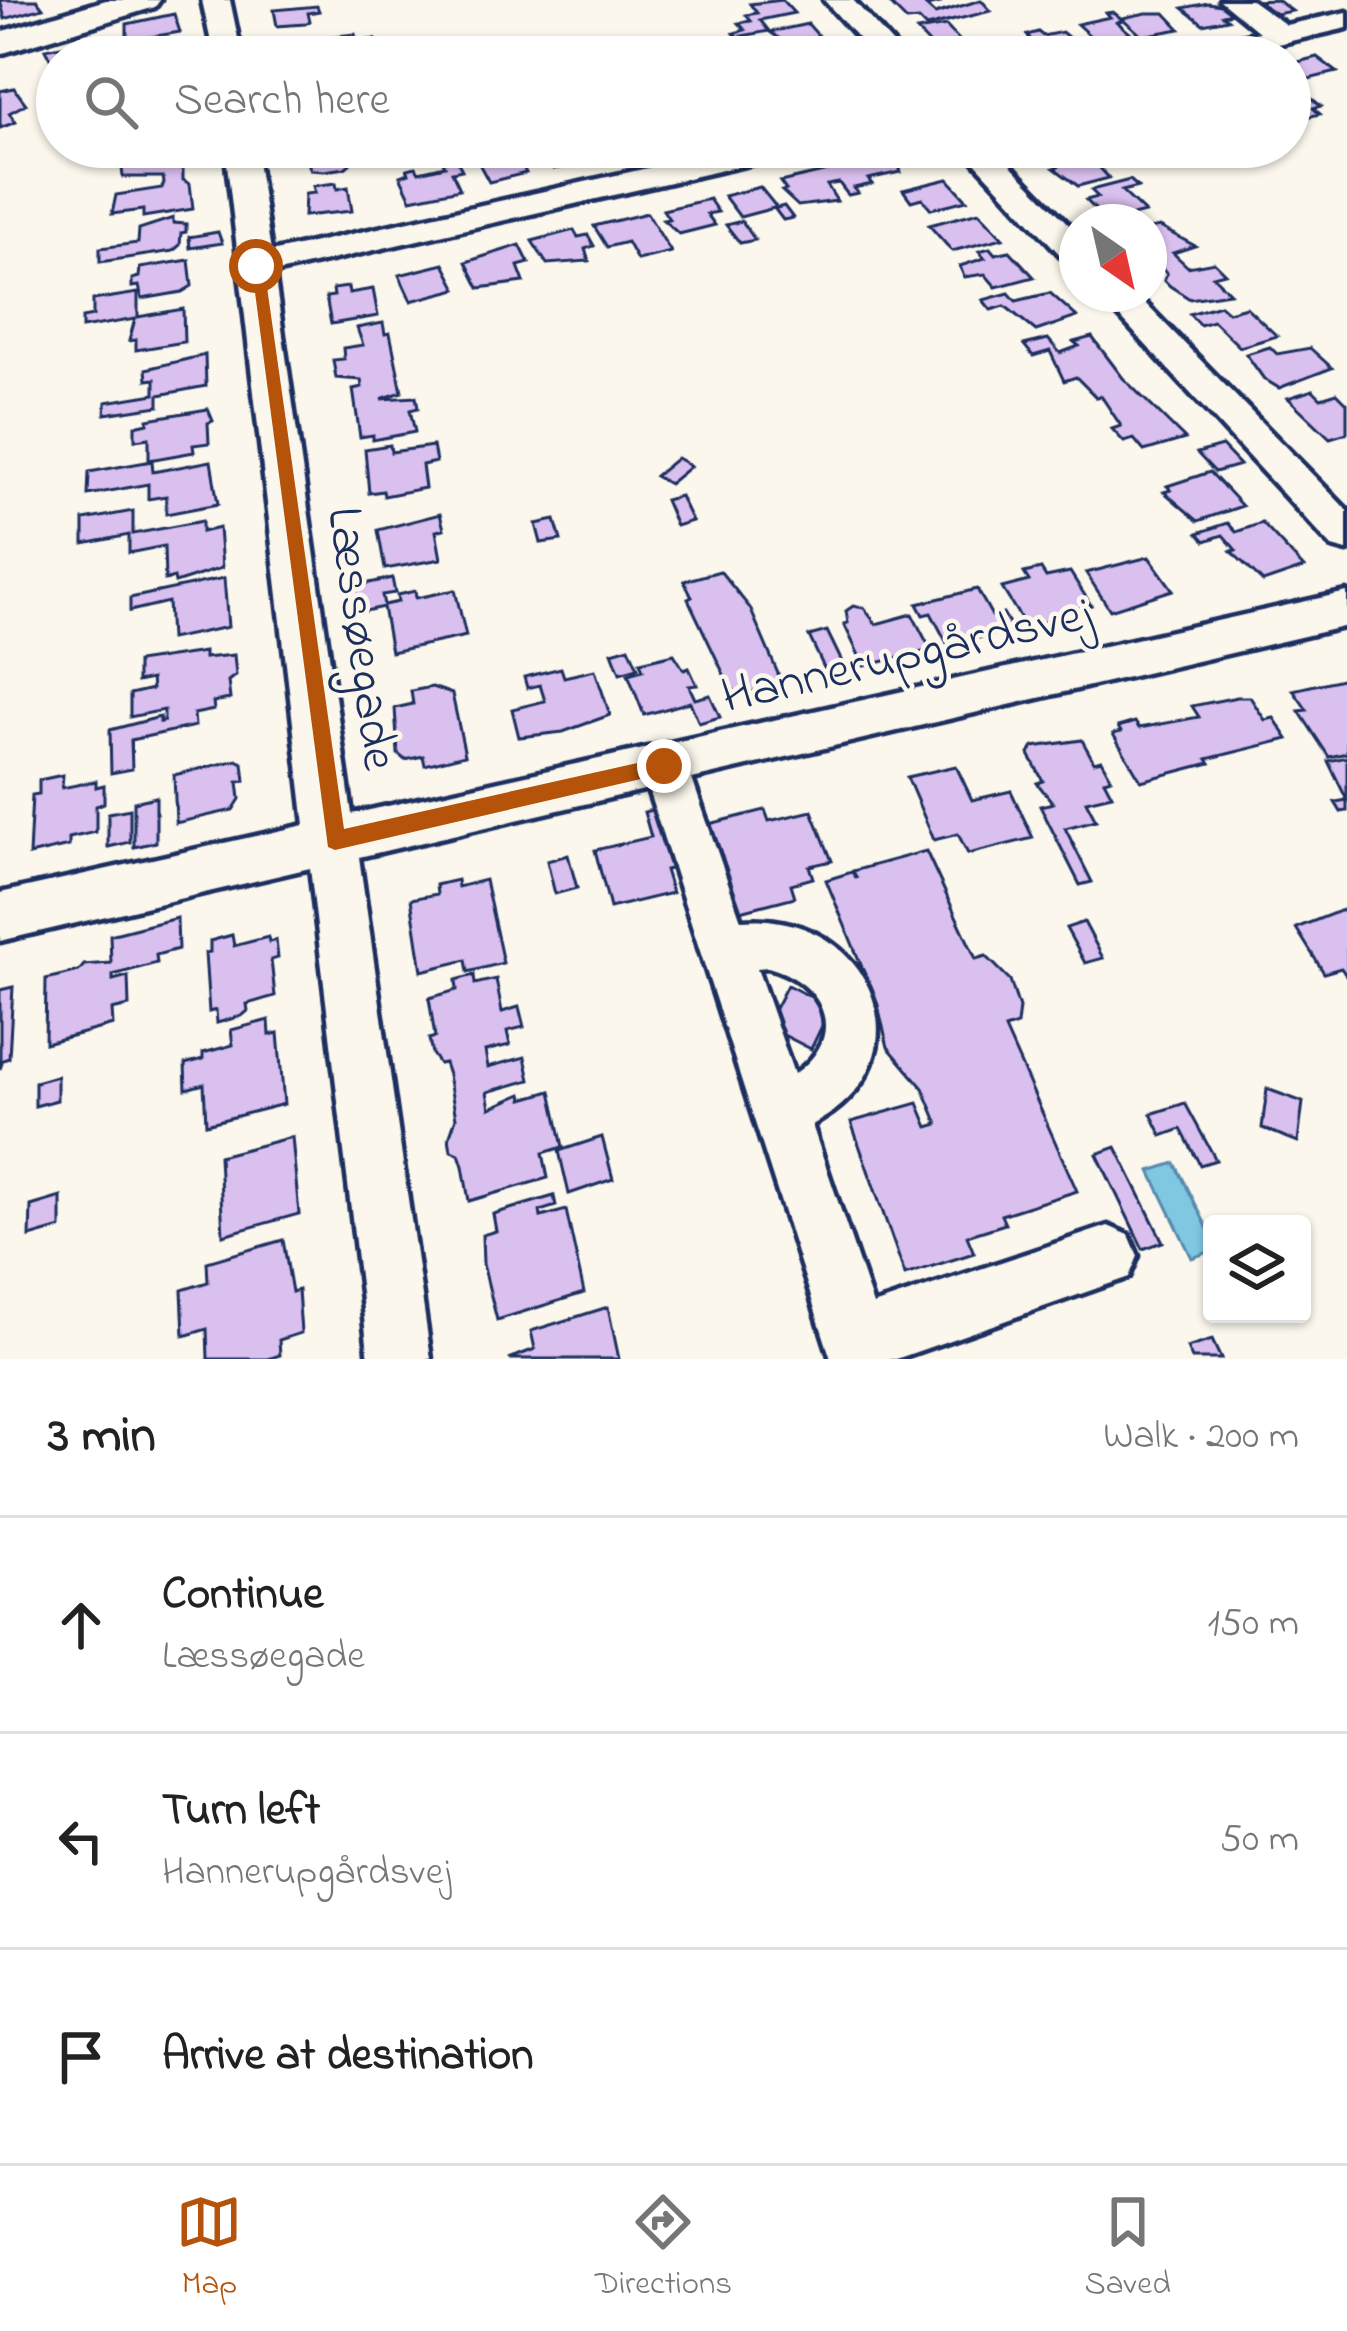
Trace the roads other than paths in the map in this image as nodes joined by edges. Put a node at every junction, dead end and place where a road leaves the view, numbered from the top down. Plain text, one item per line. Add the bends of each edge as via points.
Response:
1 (143, 0) edge
2 (215, 0) edge
3 (838, 0) edge
4 (1234, 0) edge
5 (1347, 20) edge
6 (1281, 35) junction
7 (223, 36) edge
8 (871, 36) edge
9 (1277, 36) edge
10 (0, 43) edge
11 (243, 168) edge
12 (691, 168) edge
13 (996, 168) edge
14 (1059, 234) edge
15 (256, 266) junction
16 (1133, 312) edge
17 (1347, 536) edge
18 (1347, 609) edge
19 (664, 766) junction
20 (335, 841) junction
21 (0, 917) edge
22 (723, 946) junction
23 (779, 1112) junction
24 (1108, 1256) dead end
25 (400, 1359) edge

1 - 10 main road
2 - 7 street
3 - 8 street
4 - 6 street
5 - 6 street
6 - 9 street
11 - 15 street, Læssøegade
12 - 15 street
13 - 14 street
15 - 20 street, Læssøegade
16 - 17 street
18 - 19 street, Hannerupgårdsvej
19 - 20 street, Hannerupgårdsvej
19 - 22 street
20 - 21 street, Hannerupgårdsvej
20 - 25 street, Læssøegade
22 - 23 street
22 - 23 street via 781,940 808,952 847,997 850,1042 833,1083
23 - 24 street via 855,1342

